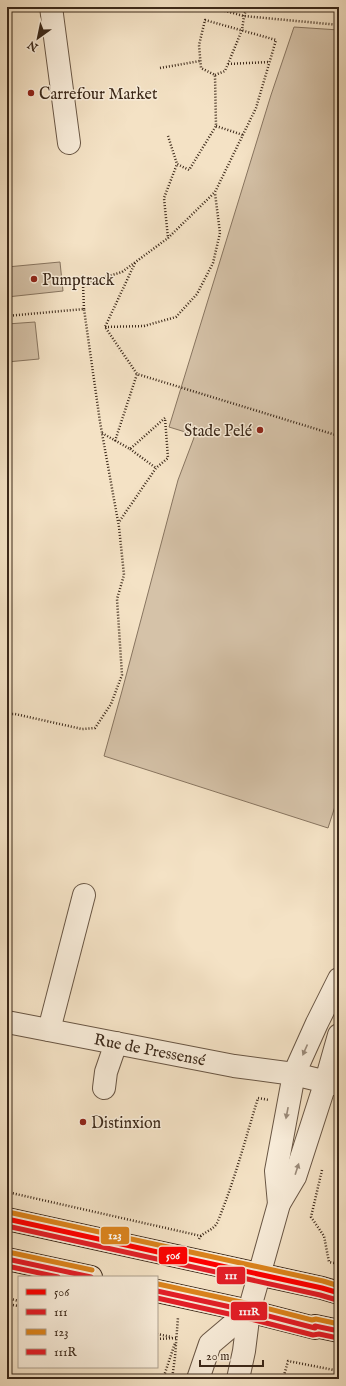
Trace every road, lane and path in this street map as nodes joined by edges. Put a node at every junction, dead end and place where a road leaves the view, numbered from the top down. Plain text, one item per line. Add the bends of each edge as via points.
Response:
1 (51, 7) edge
2 (210, 7) edge
3 (247, 7) edge
4 (244, 16) junction
5 (339, 25) edge
6 (242, 30) junction
7 (200, 61) junction
8 (270, 62) junction
9 (228, 64) junction
10 (160, 68) dead end
11 (215, 75) junction
12 (216, 126) junction
13 (243, 135) junction
14 (168, 136) dead end
15 (69, 143) dead end
16 (177, 164) junction
17 (215, 192) junction
18 (168, 238) junction
19 (136, 262) junction
20 (84, 309) junction
21 (7, 316) edge
22 (105, 327) junction
23 (137, 374) junction
24 (102, 433) junction
25 (339, 436) edge
26 (115, 440) junction
27 (130, 449) junction
28 (156, 468) junction
29 (119, 522) junction
30 (7, 714) edge
31 (84, 895) dead end
32 (339, 979) edge
33 (7, 1022) edge
34 (49, 1030) junction
35 (339, 1035) edge
36 (116, 1043) junction
37 (294, 1074) junction
38 (332, 1083) edge
39 (104, 1088) dead end
40 (258, 1098) dead end
41 (323, 1166) dead end
42 (7, 1192) edge
43 (279, 1204) junction
44 (7, 1220) edge
45 (7, 1259) edge
46 (339, 1264) edge
47 (259, 1275) junction
48 (86, 1276) edge
49 (158, 1291) edge
50 (339, 1294) edge
51 (7, 1298) edge
52 (18, 1301) edge
53 (7, 1304) edge
54 (18, 1306) edge
55 (249, 1311) junction
56 (339, 1331) edge
57 (158, 1334) edge
58 (176, 1338) junction
59 (158, 1339) edge
60 (339, 1372) edge
61 (163, 1379) edge
62 (172, 1379) edge
63 (198, 1379) edge
64 (238, 1379) edge
65 (283, 1379) edge

1 - 15 street
2 - 4 path
3 - 4 path
4 - 5 path
4 - 6 path
6 - 7 path via 205,20 199,45
6 - 8 path via 276,40
6 - 9 path
7 - 10 path
7 - 11 path via 201,68
8 - 9 path
8 - 13 path via 256,108
9 - 11 path via 225,71
11 - 12 path
12 - 13 path
12 - 16 path via 189,170
13 - 17 path
14 - 16 path
16 - 18 path via 164,198
17 - 18 path
17 - 22 path via 220,233 213,263 197,294 176,317 144,326
18 - 19 path
19 - 20 path via 122,272 83,284
19 - 22 path
20 - 21 path
20 - 24 path
22 - 23 path
23 - 25 path
23 - 26 path
24 - 26 path
24 - 29 path
26 - 27 path
27 - 28 path
27 - 28 path via 165,418 168,458
28 - 29 path
29 - 30 path via 124,575 117,599 122,675 111,704 95,728 82,729
31 - 34 street
32 -> 37 street
33 - 34 street, Rue de Pressensé
34 - 36 street, Rue de Pressensé
35 - 38 street
36 - 37 street, Rue de Pressensé via 234,1066
36 - 39 street via 106,1072
37 - 38 street, Rue de Pressensé
37 -> 43 street via 276,1171
43 -> 38 street via 295,1177
40 - 42 path via 216,1226 200,1236
41 - 46 path via 311,1217 324,1236 329,1262
43 - 47 street
44 - 47 main road
45 - 48 main road
47 - 50 main road
47 - 55 street
49 - 55 main road
51 - 52 path
53 - 54 path
55 - 56 main road via 315,1328
55 - 63 street via 210,1344
55 - 64 street
57 - 58 path
58 - 59 path
58 - 61 path
58 - 62 path
60 - 65 path via 288,1361

